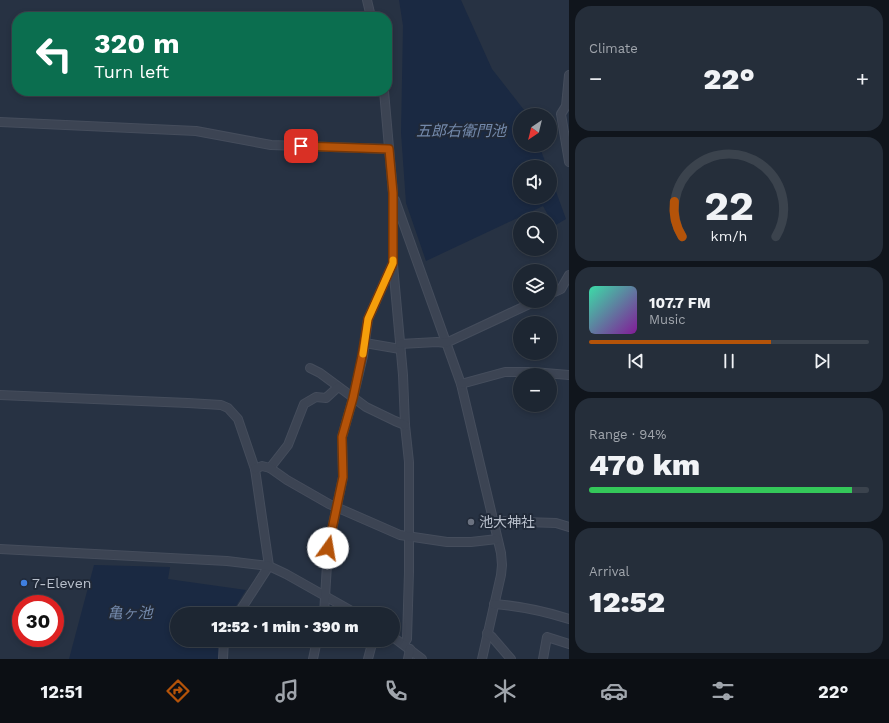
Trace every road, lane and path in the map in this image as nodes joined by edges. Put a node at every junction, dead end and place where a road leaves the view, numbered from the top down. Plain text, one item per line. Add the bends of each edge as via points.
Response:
1 (367, 0) edge
2 (370, 12) edge
3 (569, 76) edge
4 (384, 96) edge
5 (567, 106) edge
6 (0, 122) edge
7 (389, 149) junction
8 (569, 162) edge
9 (393, 193) junction
10 (393, 263) junction
11 (569, 275) edge
12 (557, 291) edge
13 (521, 308) edge
14 (364, 343) junction
15 (446, 343) junction
16 (400, 346) junction
17 (310, 368) dead end
18 (569, 375) edge
19 (461, 384) junction
20 (338, 387) junction
21 (0, 395) edge
22 (353, 398) junction
23 (405, 425) junction
24 (270, 468) junction
25 (256, 469) junction
26 (337, 507) junction
27 (493, 521) junction
28 (569, 527) edge
29 (408, 536) junction
30 (497, 539) junction
31 (0, 549) edge
32 (269, 566) junction
33 (324, 596) junction
34 (494, 604) junction
35 (243, 607) edge
36 (324, 607) edge
37 (344, 607) edge
38 (569, 619) edge
39 (487, 633) junction
40 (400, 642) edge
41 (569, 644) edge
42 (224, 647) edge
43 (315, 647) edge
44 (371, 647) edge
45 (407, 647) junction
46 (223, 659) edge
47 (312, 659) edge
48 (368, 659) edge
49 (408, 659) edge
50 (422, 659) edge
51 (482, 659) edge
52 (511, 659) edge
53 (543, 659) edge

1 - 2 street
3 - 5 street
4 - 7 street
5 - 8 street via 561,114
6 - 7 street via 196,131 271,145
7 - 9 street
9 - 10 street
9 - 15 street
10 - 14 street via 368,319
10 - 16 street
11 - 12 street via 561,289
13 - 15 street
14 - 16 street
14 - 22 street
15 - 16 street
15 - 19 street
16 - 23 street
17 - 20 street
18 - 19 street via 505,372
19 - 27 street
20 - 22 street
20 - 24 street via 326,398 316,397 304,404 288,446
21 - 25 street via 221,405 228,408 238,419
22 - 23 street
22 - 26 street via 342,437 343,477
23 - 29 street via 409,462
24 - 25 street via 262,466
24 - 26 street via 286,480
25 - 32 street
26 - 29 street via 384,529
26 - 33 street via 328,548
27 - 28 street via 556,523
27 - 30 street
29 - 30 street via 447,542
29 - 45 street
30 - 34 street via 502,564
31 - 32 street via 227,561
32 - 33 street
32 - 35 street
33 - 36 street
33 - 37 street
34 - 38 street via 549,612
34 - 39 street
39 - 51 street
39 - 52 street
40 - 45 street
41 - 53 street via 547,637
42 - 46 street
43 - 47 street
44 - 48 street
45 - 49 street
45 - 50 street

